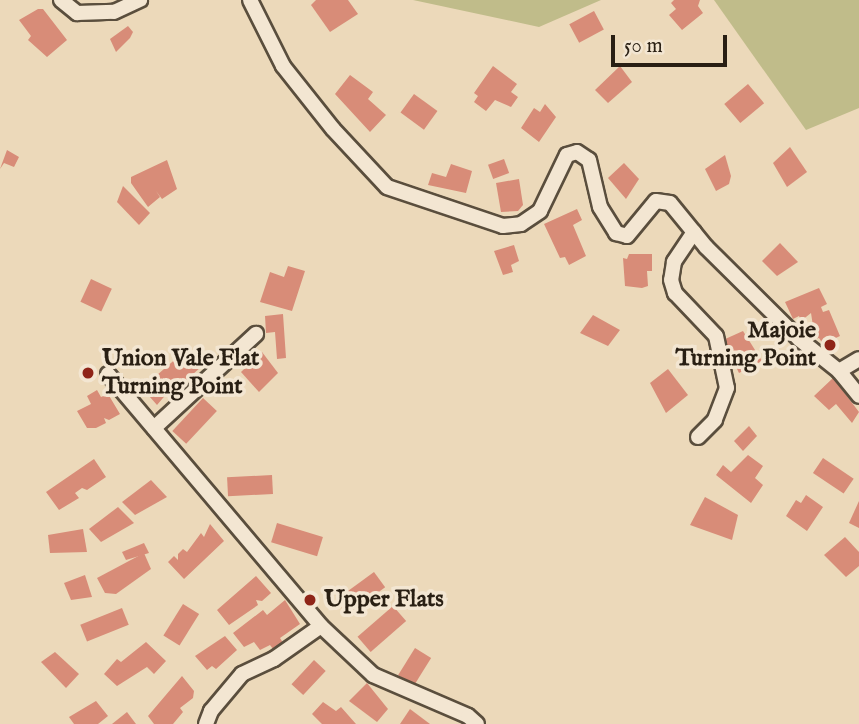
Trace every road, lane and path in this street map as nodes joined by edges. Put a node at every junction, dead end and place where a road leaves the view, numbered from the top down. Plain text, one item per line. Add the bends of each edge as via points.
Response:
1 (61, 0) edge
2 (140, 0) edge
3 (250, 0) edge
4 (694, 232) junction
5 (256, 334) dead end
6 (859, 359) edge
7 (839, 371) junction
8 (108, 374) dead end
9 (859, 396) edge
10 (154, 428) junction
11 (698, 437) dead end
12 (321, 626) junction
13 (206, 724) edge
14 (477, 724) edge

1 - 2 street via 77,13 114,12
3 - 4 street via 283,66 332,129 387,187 503,226 520,224 540,211 567,155 577,152 589,160 600,206 616,233 627,236 656,201 670,203
4 - 7 street via 799,339
4 - 11 street via 674,262 671,281 675,293 716,336 727,388 715,420
5 - 10 street
6 - 7 street
7 - 9 street
8 - 10 street
10 - 12 street
12 - 13 street via 274,659 242,674 211,711
12 - 14 street via 373,674

